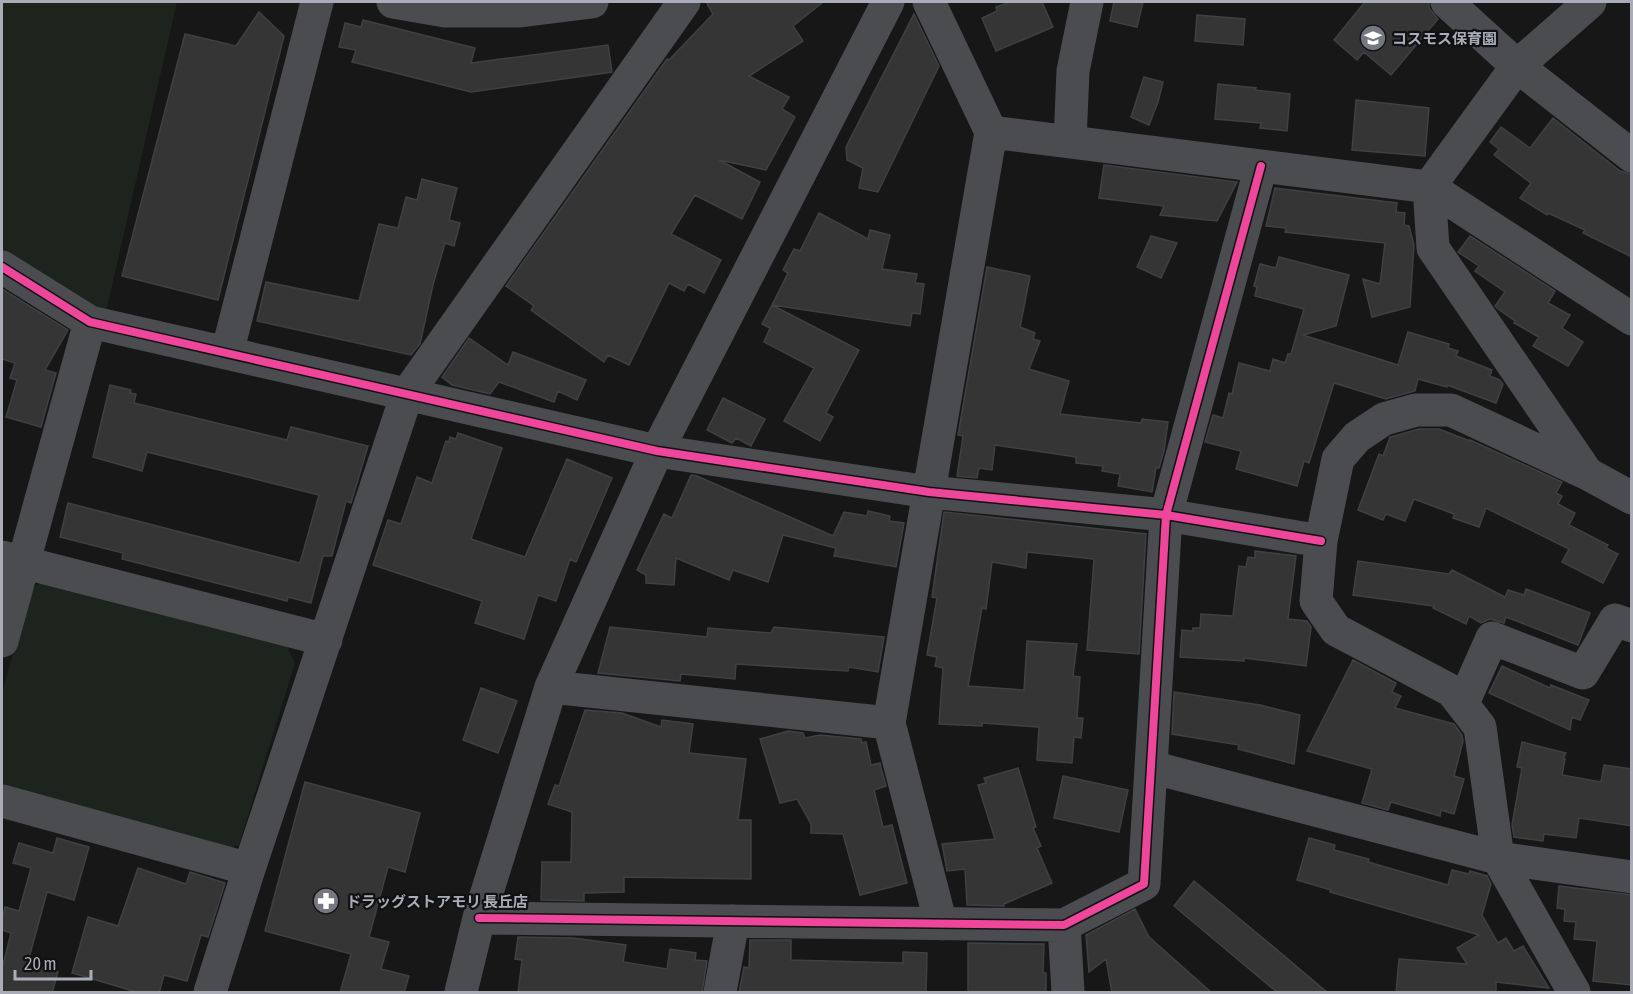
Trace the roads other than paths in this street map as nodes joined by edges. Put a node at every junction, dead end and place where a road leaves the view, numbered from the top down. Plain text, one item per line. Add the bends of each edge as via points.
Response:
1 (317, 2) edge
2 (393, 2) edge
3 (592, 2) edge
4 (684, 2) edge
5 (888, 2) edge
6 (929, 2) edge
7 (1087, 2) edge
8 (1447, 2) edge
9 (1590, 2) edge
10 (1516, 66) junction
11 (991, 132) junction
12 (1070, 142) junction
13 (1632, 156) edge
14 (1261, 166) junction
15 (1429, 188) junction
16 (2, 267) edge
17 (1632, 319) edge
18 (90, 322) junction
19 (227, 353) junction
20 (407, 394) junction
21 (657, 451) junction
22 (1588, 474) junction
23 (929, 492) junction
24 (1632, 498) edge
25 (1166, 515) junction
26 (1321, 541) junction
27 (12, 559) edge
28 (1632, 626) edge
29 (326, 640) junction
30 (2, 641) edge
31 (551, 687) junction
32 (1463, 703) junction
33 (889, 723) junction
34 (1151, 767) junction
35 (2, 801) edge
36 (1498, 858) junction
37 (249, 869) junction
38 (1632, 877) edge
39 (479, 918) junction
40 (734, 921) junction
41 (941, 924) junction
42 (1064, 925) junction
43 (210, 993) edge
44 (461, 993) edge
45 (720, 993) edge
46 (1068, 993) edge
47 (1574, 993) edge

1 - 19 street
2 - 3 street via 445,10 520,10
4 - 20 street
5 - 21 street
6 - 11 street
7 - 12 street via 1073,71
8 - 10 street
9 - 10 street
10 - 13 street
10 - 15 street
11 - 12 street
11 - 23 street
12 - 14 street
14 - 15 street
14 - 25 street
15 - 17 street
15 - 22 street via 1433,248
16 - 18 street
18 - 19 street
18 - 27 street
19 - 20 street
20 - 21 street
20 - 29 street
21 - 23 street
21 - 31 street
22 - 24 street
22 - 26 street via 1451,410 1416,410 1384,419 1357,437 1338,459
23 - 25 street
23 - 33 street
25 - 26 street
25 - 34 street
26 - 32 street via 1316,601 1335,630 1452,691
27 - 29 street
27 - 30 street
28 - 32 street via 1616,620 1583,674 1492,638
29 - 37 street
31 - 33 street
31 - 39 street
32 - 36 street via 1480,727
33 - 41 street
34 - 36 street
34 - 42 street via 1144,884
35 - 37 street
36 - 38 street
36 - 47 street
37 - 43 street
39 - 40 street
39 - 44 street
40 - 41 street
40 - 45 street
41 - 42 street
42 - 46 street

